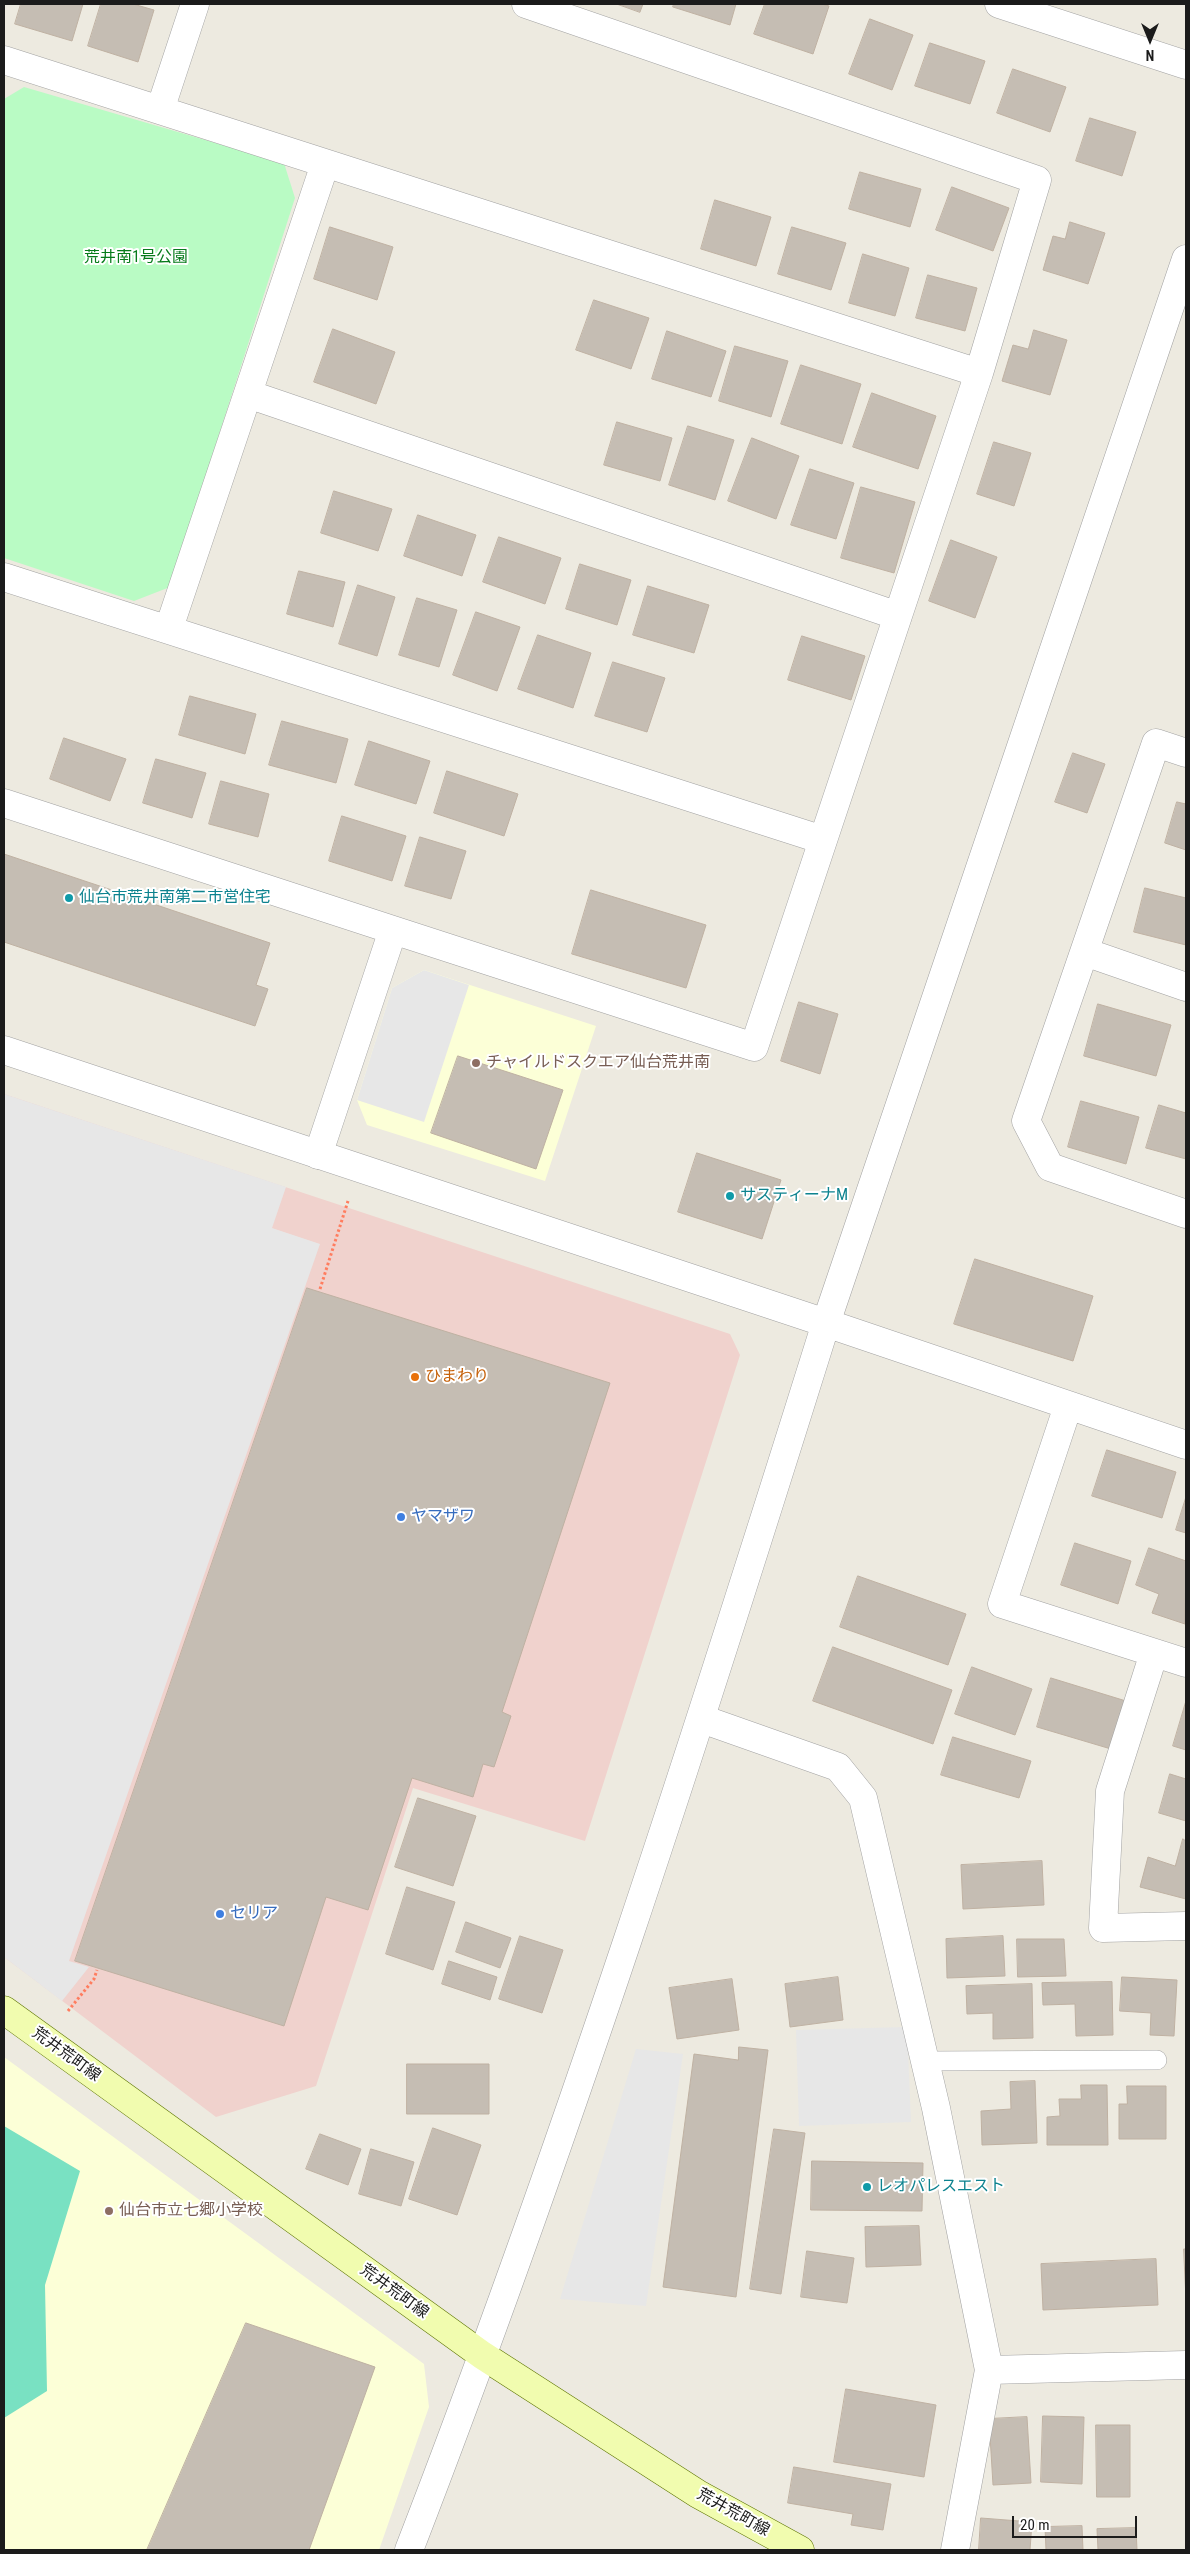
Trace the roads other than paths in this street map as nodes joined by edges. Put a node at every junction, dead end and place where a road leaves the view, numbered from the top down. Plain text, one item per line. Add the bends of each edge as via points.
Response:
1 (195, 4) edge
2 (526, 4) edge
3 (999, 4) edge
4 (4, 60) edge
5 (1186, 65) edge
6 (160, 110) junction
7 (325, 164) junction
8 (1186, 259) edge
9 (978, 373) junction
10 (248, 394) junction
11 (4, 577) edge
12 (898, 616) junction
13 (169, 628) junction
14 (1186, 753) edge
15 (4, 803) edge
16 (823, 840) junction
17 (393, 930) junction
18 (1085, 952) junction
19 (1186, 987) edge
20 (4, 1050) edge
21 (318, 1155) junction
22 (1186, 1214) edge
23 (826, 1323) junction
24 (1068, 1406) junction
25 (1186, 1445) edge
26 (1154, 1653) junction
27 (1186, 1664) edge
28 (702, 1719) junction
29 (1186, 1926) edge
30 (4, 2010) edge
31 (1157, 2060) dead end
32 (925, 2061) junction
33 (482, 2355) junction
34 (1186, 2365) edge
35 (990, 2370) junction
36 (409, 2550) edge
37 (800, 2550) edge
38 (955, 2550) edge

1 - 6 street
2 - 9 street via 1036,180
3 - 5 street
4 - 6 street
6 - 7 street
7 - 9 street
7 - 10 street
8 - 23 street
9 - 12 street
10 - 12 street
10 - 13 street
11 - 13 street
12 - 16 street
13 - 16 street
14 - 18 street via 1156,743
15 - 17 street
16 - 17 street via 754,1046
17 - 21 street
18 - 19 street
18 - 22 street via 1026,1122 1050,1166
20 - 21 street
21 - 23 street
23 - 24 street
23 - 28 street
24 - 25 street
24 - 26 street via 1002,1604
26 - 27 street
26 - 29 street via 1110,1791 1103,1928
28 - 32 street via 838,1766 863,1798
28 - 33 street
30 - 33 main road, 荒井荒町線
31 - 32 lane
32 - 35 street
33 - 36 street
33 - 37 main road, 荒井荒町線 via 698,2494
34 - 35 street
35 - 38 street

